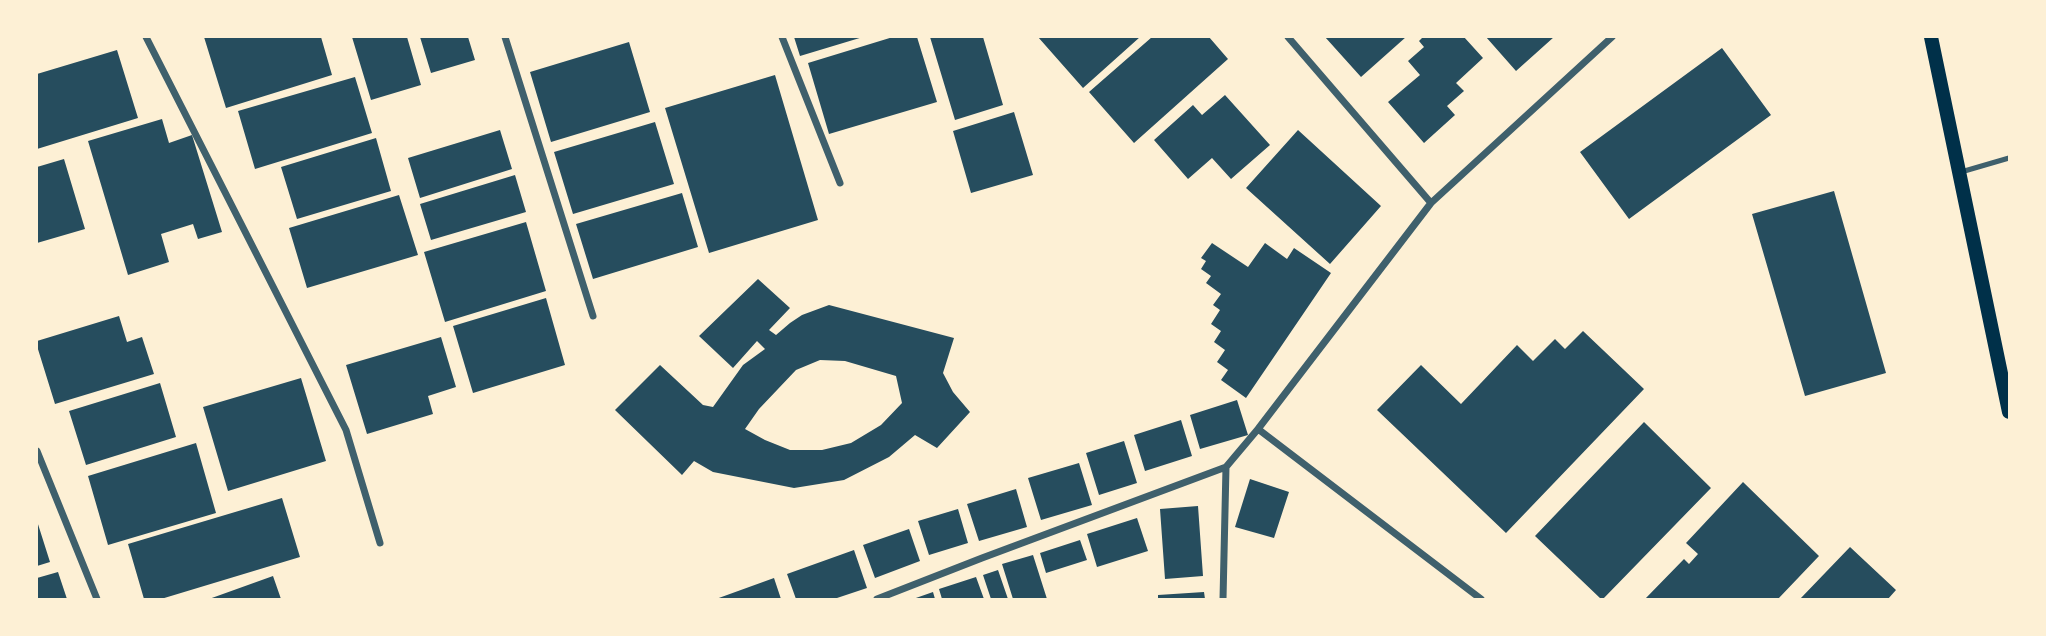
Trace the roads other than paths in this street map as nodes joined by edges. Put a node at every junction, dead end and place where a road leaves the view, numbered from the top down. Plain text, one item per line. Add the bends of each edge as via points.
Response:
1 (146, 37) edge
2 (505, 37) edge
3 (782, 37) edge
4 (1288, 37) edge
5 (1612, 37) edge
6 (1931, 37) edge
7 (2009, 158) edge
8 (1961, 172) junction
9 (840, 183) dead end
10 (1431, 202) junction
11 (593, 316) dead end
12 (2009, 412) edge
13 (1258, 429) junction
14 (37, 451) edge
15 (1227, 467) junction
16 (380, 543) dead end
17 (97, 599) edge
18 (877, 599) edge
19 (1223, 599) edge
20 (1481, 599) edge

1 - 16 street via 346,430
2 - 11 street
3 - 9 street
4 - 10 street
5 - 10 street
6 - 8 main road
7 - 8 lane
8 - 12 main road
10 - 13 street
13 - 15 street
13 - 20 street
14 - 17 street
15 - 18 street
15 - 19 street

